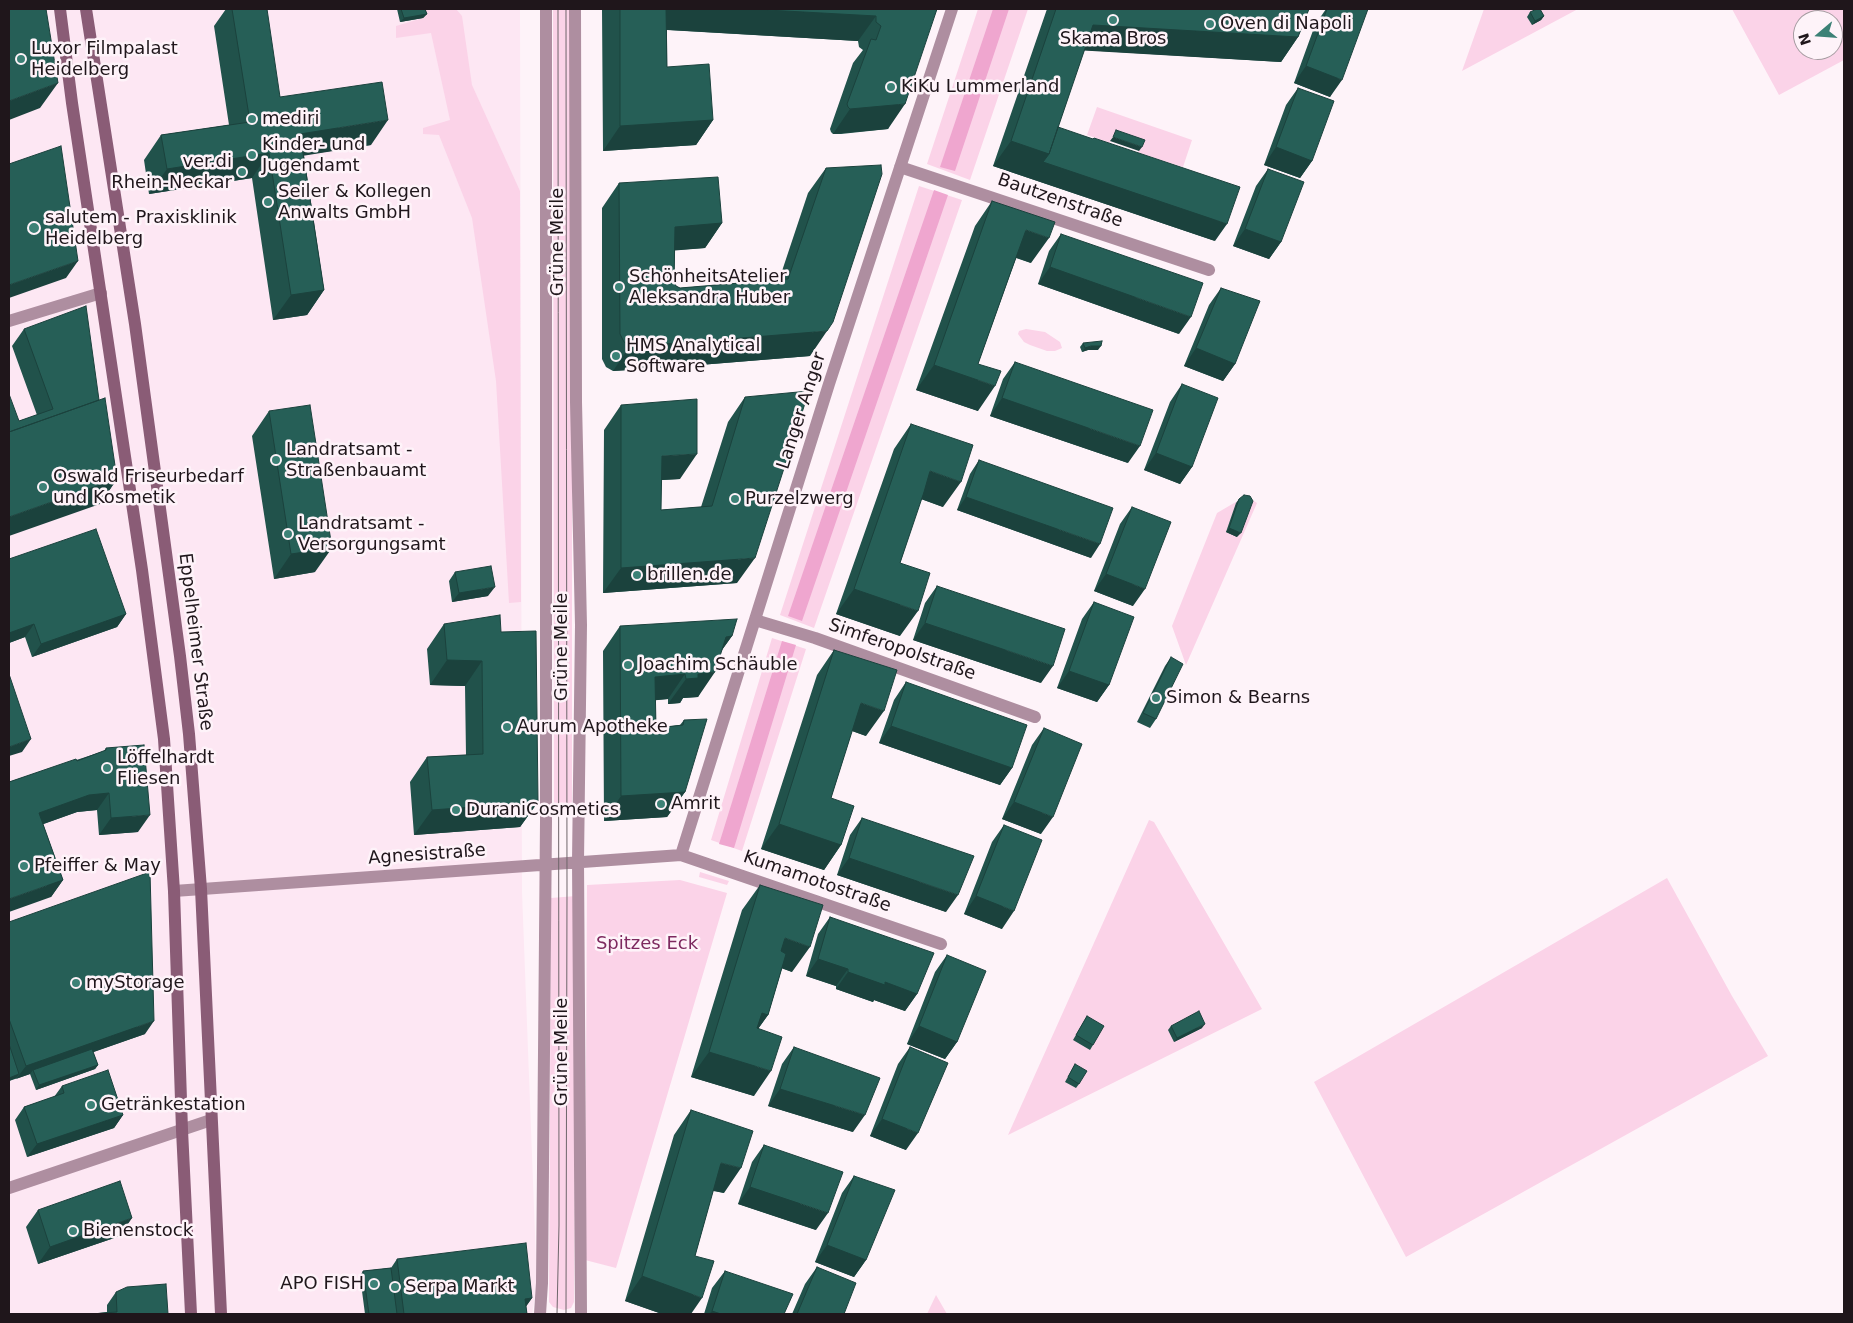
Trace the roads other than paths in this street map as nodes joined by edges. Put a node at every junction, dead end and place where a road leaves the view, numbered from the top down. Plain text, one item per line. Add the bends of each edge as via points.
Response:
1 (60, 9) edge
2 (86, 9) edge
3 (546, 9) edge
4 (575, 9) edge
5 (952, 9) edge
6 (900, 167) junction
7 (1209, 270) dead end
8 (101, 293) junction
9 (9, 321) edge
10 (755, 620) junction
11 (1035, 717) dead end
12 (681, 855) junction
13 (578, 861) junction
14 (546, 864) junction
15 (201, 889) junction
16 (174, 891) junction
17 (941, 944) dead end
18 (212, 1120) junction
19 (182, 1130) junction
20 (9, 1188) edge
21 (191, 1314) edge
22 (221, 1314) edge
23 (540, 1314) edge
24 (581, 1314) edge

1 - 8 main road
2 - 15 main road, Eppelheimer Straße via 133,315 180,656
3 - 14 street, Grüne Meile
4 - 13 street, Grüne Meile via 576,402 581,626
5 - 6 street, Langer Anger
6 - 7 street, Bautzenstraße
6 - 10 street, Langer Anger
8 - 9 street
8 - 16 main road via 164,739
10 - 11 street, Simferopolstraße via 834,644
10 - 12 street, Langer Anger
12 - 13 street, Agnesistraße
12 - 17 street, Kumamotostraße
13 - 14 street, Agnesistraße
13 - 24 street, Grüne Meile
14 - 15 street, Agnesistraße
14 - 23 street, Grüne Meile
15 - 16 street, Agnesistraße
15 - 18 main road, Eppelheimer Straße
16 - 19 main road
18 - 19 street
18 - 22 main road, Eppelheimer Straße
19 - 20 street
19 - 21 main road

